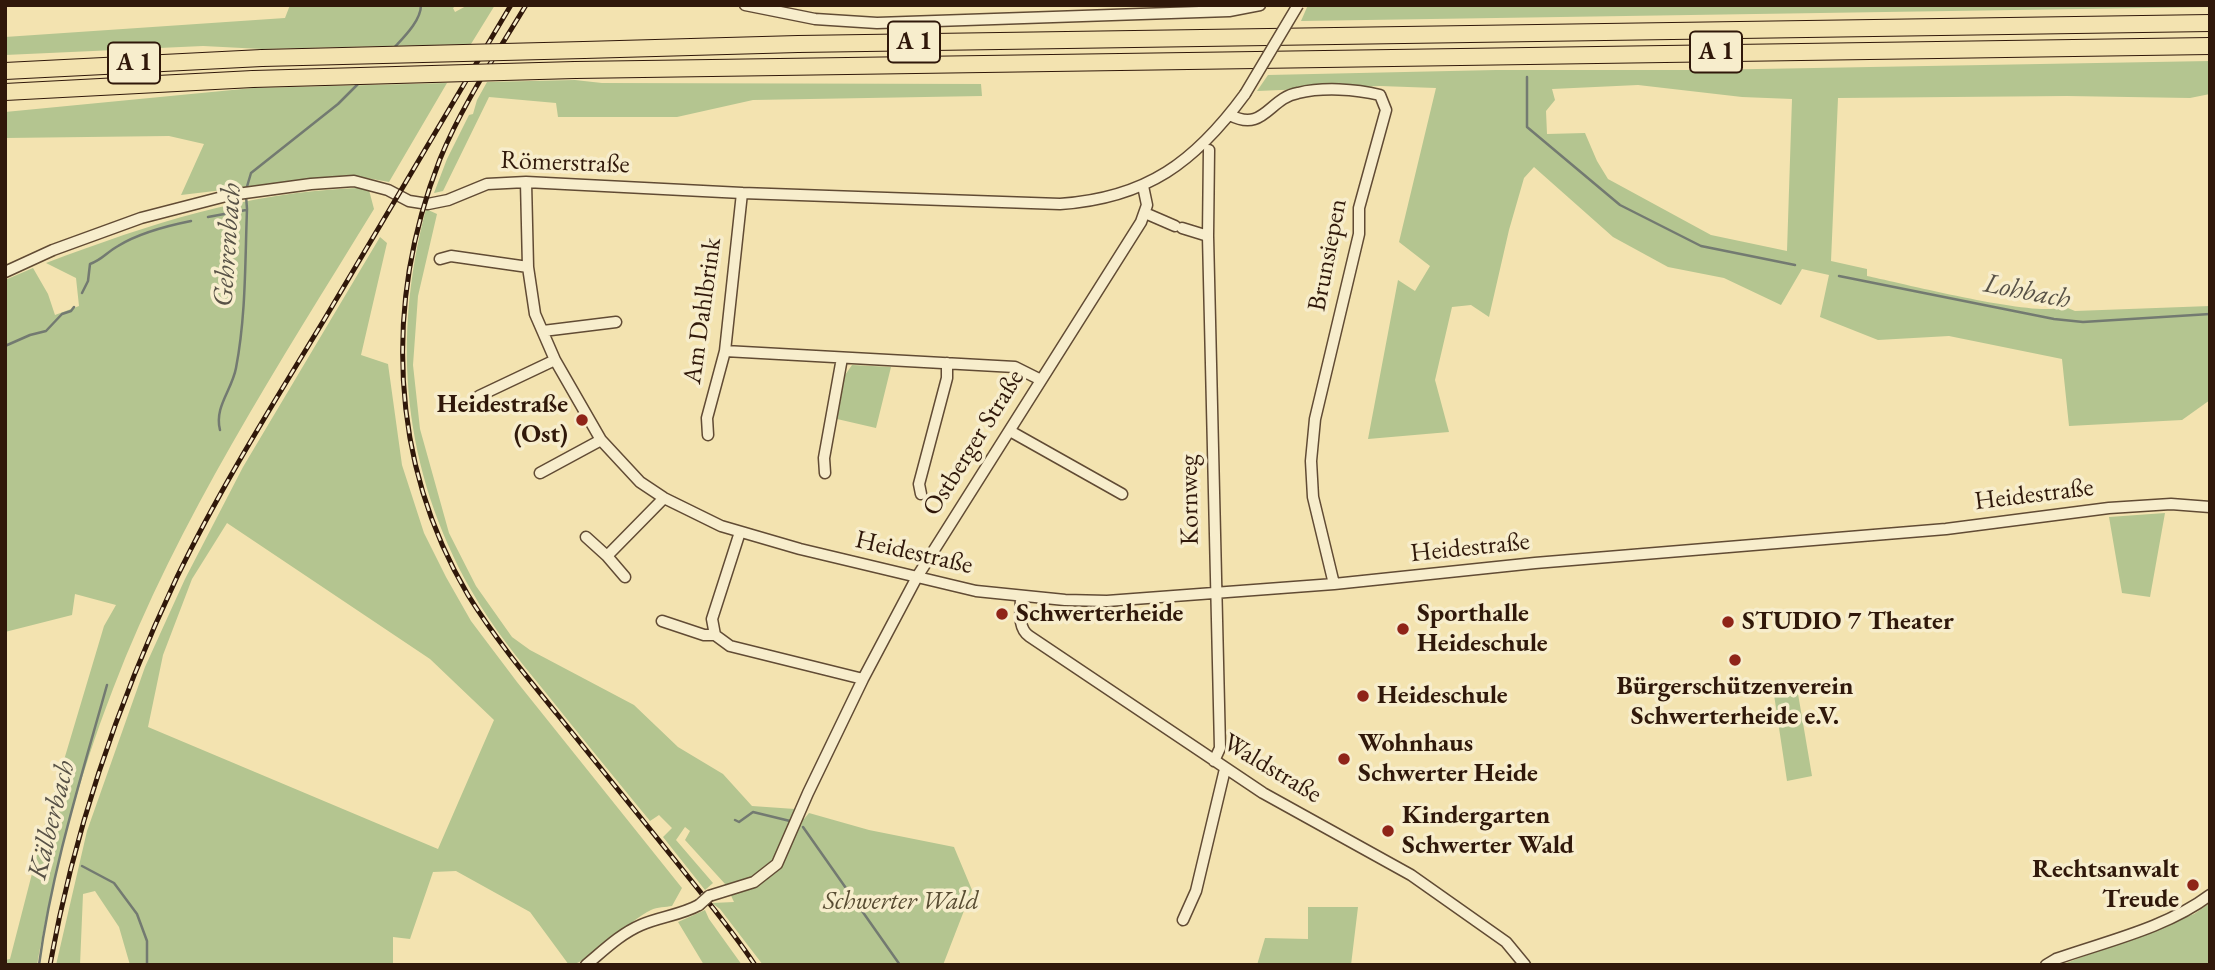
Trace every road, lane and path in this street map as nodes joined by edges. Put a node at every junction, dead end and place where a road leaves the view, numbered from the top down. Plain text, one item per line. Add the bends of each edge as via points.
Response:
1 (745, 5) edge
2 (1260, 5) edge
3 (1298, 5) edge
4 (2210, 23) edge
5 (2210, 46) edge
6 (5, 71) edge
7 (5, 92) edge
8 (1230, 115) junction
9 (1209, 150) dead end
10 (526, 182) junction
11 (1143, 186) junction
12 (742, 193) junction
13 (1145, 213) junction
14 (1208, 236) junction
15 (440, 259) dead end
16 (528, 267) junction
17 (5, 272) edge
18 (616, 322) dead end
19 (543, 331) junction
20 (725, 351) junction
21 (842, 358) junction
22 (555, 360) junction
23 (947, 363) junction
24 (1041, 380) junction
25 (479, 396) dead end
26 (1010, 430) junction
27 (708, 435) dead end
28 (601, 440) junction
29 (540, 473) dead end
30 (825, 473) dead end
31 (921, 494) dead end
32 (1122, 494) dead end
33 (664, 498) junction
34 (2210, 507) edge
35 (740, 532) junction
36 (586, 537) dead end
37 (607, 556) junction
38 (625, 577) dead end
39 (917, 577) junction
40 (1334, 584) junction
41 (1214, 593) junction
42 (1021, 597) junction
43 (662, 621) dead end
44 (715, 635) junction
45 (863, 678) junction
46 (1214, 761) junction
47 (1225, 769) junction
48 (2210, 895) edge
49 (1183, 920) dead end
50 (586, 965) edge
51 (1525, 965) edge
52 (2046, 965) edge

1 - 2 street via 816,19 877,23 1229,11
3 - 8 street, bridge
4 - 6 highway, A 1, bridge via 840,43 262,58
5 - 7 highway, A 1, bridge via 575,70
8 - 11 street via 1207,141
8 - 40 street, Brunsiepen via 1256,119 1289,95 1309,91 1380,95 1386,110 1359,208 1359,234 1315,419 1313,497
9 - 14 street, Kornweg
10 - 12 street, Römerstraße
10 - 16 street, Heidestraße
10 - 17 street, Römerstraße via 487,184 428,204 354,181 259,190 108,228
11 - 12 street, Römerstraße via 1095,200 1060,204
11 - 13 street
12 - 20 street, Am Dahlbrink
13 - 14 street
13 - 24 street, Ostberger Straße
14 - 41 street, Kornweg
15 - 16 street via 451,256
16 - 19 street, Heidestraße
18 - 19 street
19 - 22 street, Heidestraße
20 - 21 street
20 - 27 street, Am Dahlbrink via 707,418
21 - 23 street
21 - 30 street
22 - 25 street
22 - 28 street, Heidestraße
23 - 24 street via 1015,367
23 - 31 street via 919,484
24 - 26 street, Ostberger Straße
26 - 32 street
26 - 39 street, Ostberger Straße
28 - 29 street
28 - 33 street, Heidestraße via 640,482
33 - 35 street, Heidestraße
33 - 37 street
34 - 40 street, Heidestraße via 2109,508 1947,529
35 - 39 street, Heidestraße
35 - 44 street via 712,619
36 - 37 street
37 - 38 street
39 - 42 street, Heidestraße
39 - 45 street, Ostberger Straße
40 - 41 street, Heidestraße
41 - 42 street, Heidestraße via 1107,601
41 - 46 street, Kornweg via 1220,748
42 - 46 street, Waldstraße via 1024,632
43 - 44 street
44 - 45 street via 730,646
45 - 50 street, Ostberger Straße, bridge via 777,864 754,881 709,897 690,910 639,926
46 - 47 street, Waldstraße
47 - 49 street via 1196,891
47 - 51 street, Waldstraße via 1410,875 1506,942
48 - 52 street via 2166,920

